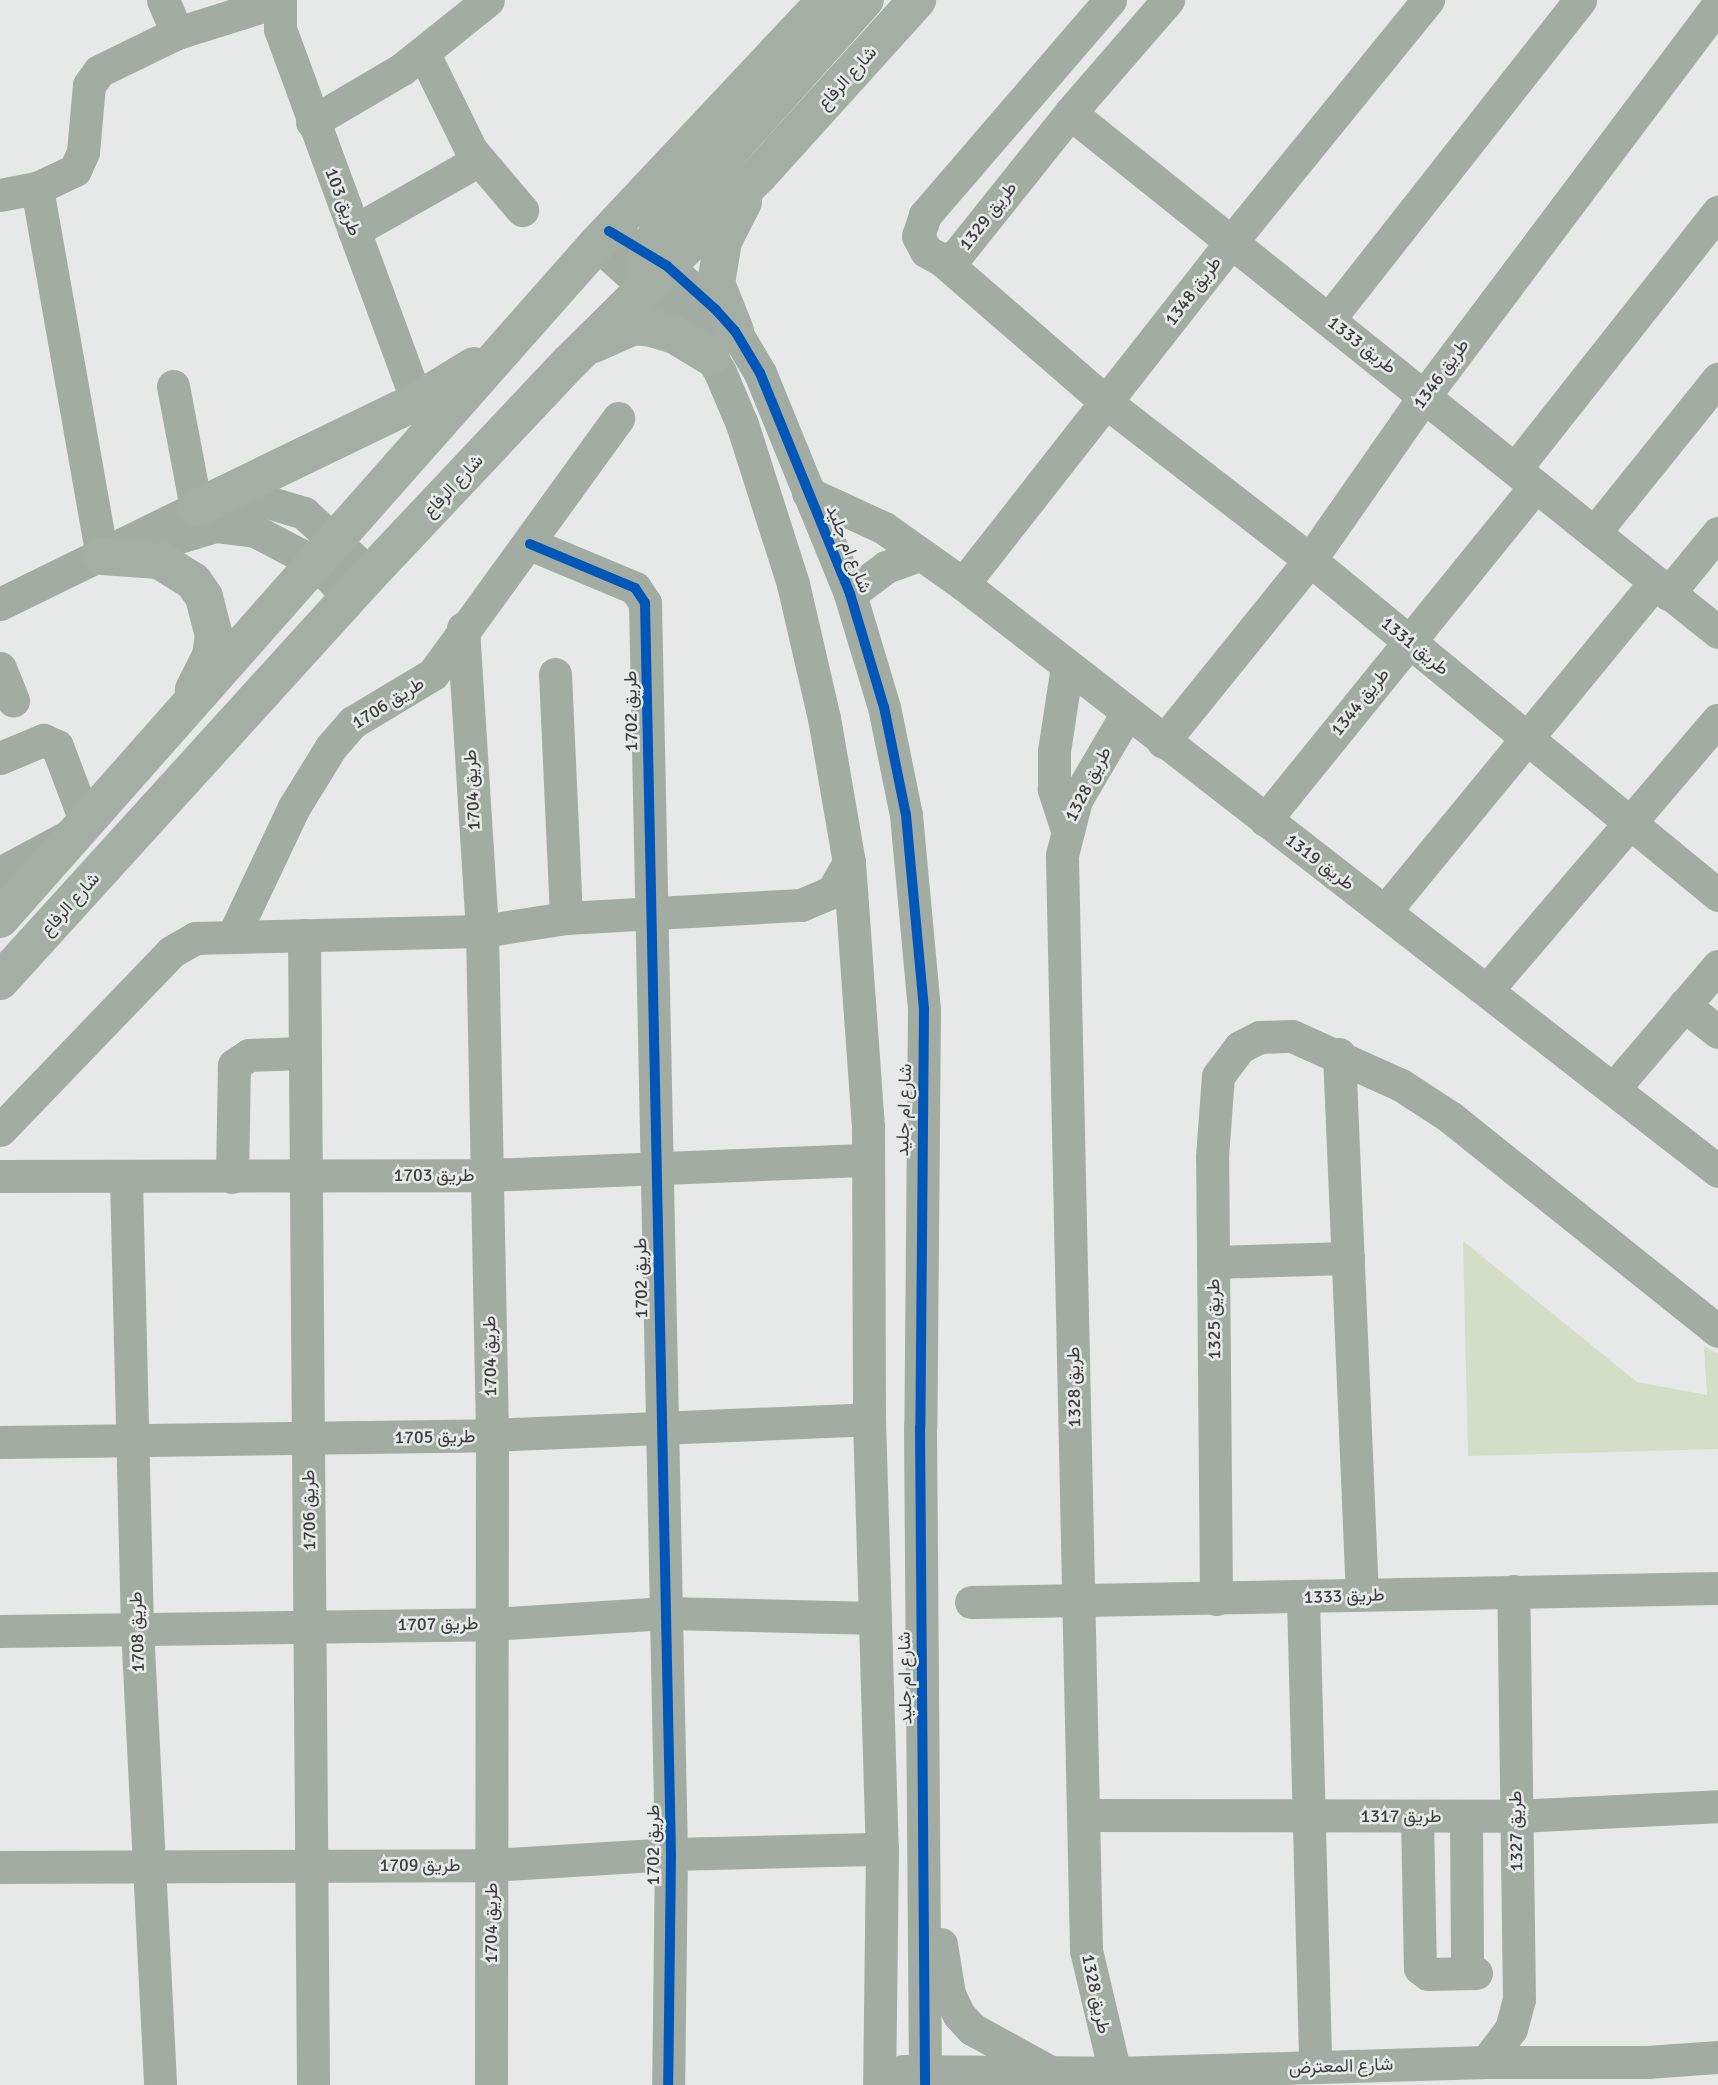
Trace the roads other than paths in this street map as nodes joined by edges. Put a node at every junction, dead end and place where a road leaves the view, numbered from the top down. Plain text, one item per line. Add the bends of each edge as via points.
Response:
1 (163, 0) edge
2 (488, 0) edge
3 (826, 0) edge
4 (865, 0) edge
5 (917, 0) edge
6 (1110, 0) edge
7 (1167, 0) edge
8 (1428, 0) edge
9 (1580, 0) edge
10 (280, 1) edge
11 (1713, 6) edge
12 (177, 33) junction
13 (424, 54) junction
14 (1070, 113) junction
15 (312, 122) junction
16 (479, 160) junction
17 (759, 175) junction
18 (37, 188) junction
19 (0, 195) edge
20 (522, 211) dead end
21 (1718, 212) edge
22 (354, 231) junction
23 (603, 238) junction
24 (1232, 241) junction
25 (942, 260) junction
26 (654, 268) junction
27 (1329, 319) junction
28 (723, 344) junction
29 (506, 347) junction
30 (570, 362) junction
31 (1718, 379) edge
32 (173, 386) dead end
33 (1425, 395) junction
34 (417, 401) junction
35 (1107, 403) junction
36 (618, 418) dead end
37 (1525, 477) junction
38 (808, 493) junction
39 (196, 508) junction
40 (1594, 533) junction
41 (1718, 533) edge
42 (530, 544) junction
43 (326, 552) junction
44 (919, 555) junction
45 (102, 556) junction
46 (1310, 560) junction
47 (963, 584) junction
48 (360, 585) junction
49 (1661, 588) junction
50 (850, 594) junction
51 (0, 604) edge
52 (463, 628) junction
53 (1718, 632) edge
54 (1409, 642) junction
55 (1067, 666) junction
56 (0, 668) edge
57 (555, 674) dead end
58 (13, 700) dead end
59 (1127, 713) junction
60 (1718, 720) edge
61 (177, 721) junction
62 (1526, 736) junction
63 (1163, 742) junction
64 (0, 758) edge
65 (1265, 820) junction
66 (1629, 822) junction
67 (82, 827) junction
68 (1066, 827) junction
69 (849, 862) junction
70 (0, 873) edge
71 (1718, 895) edge
72 (1385, 911) junction
73 (653, 916) junction
74 (566, 918) junction
75 (0, 919) edge
76 (482, 930) junction
77 (304, 935) junction
78 (233, 936) junction
79 (1718, 967) edge
80 (0, 981) edge
81 (1487, 990) junction
82 (1684, 1005) junction
83 (1718, 1032) edge
84 (305, 1053) junction
85 (1339, 1054) junction
86 (1615, 1087) junction
87 (0, 1130) edge
88 (868, 1160) junction
89 (657, 1168) junction
90 (1718, 1171) edge
91 (306, 1175) junction
92 (487, 1175) junction
93 (0, 1176) edge
94 (232, 1177) junction
95 (126, 1179) junction
96 (1348, 1258) junction
97 (1213, 1262) junction
98 (1718, 1331) edge
99 (869, 1419) junction
100 (662, 1426) junction
101 (492, 1436) junction
102 (308, 1439) junction
103 (131, 1441) junction
104 (0, 1442) edge
105 (1718, 1588) edge
106 (1513, 1591) junction
107 (1362, 1595) junction
108 (1303, 1598) junction
109 (1216, 1599) junction
110 (971, 1602) dead end
111 (1080, 1602) junction
112 (1718, 1611) edge
113 (667, 1613) junction
114 (875, 1618) junction
115 (492, 1624) junction
116 (312, 1626) junction
117 (136, 1628) junction
118 (0, 1631) edge
119 (1718, 1807) edge
120 (1084, 1815) junction
121 (1308, 1816) junction
122 (1417, 1816) junction
123 (1466, 1816) junction
124 (1516, 1816) junction
125 (924, 1846) junction
126 (882, 1849) junction
127 (671, 1854) junction
128 (491, 1865) junction
129 (149, 1866) junction
130 (312, 1866) junction
131 (0, 1867) edge
132 (1718, 2057) edge
133 (1486, 2062) junction
134 (1315, 2067) junction
135 (1051, 2072) junction
136 (1115, 2073) junction
137 (880, 2077) edge
138 (925, 2079) edge
139 (160, 2085) edge
140 (313, 2085) edge
141 (491, 2085) edge
142 (668, 2085) edge

1 - 12 street
2 - 13 street
3 - 23 main road
4 - 26 main road via 660,230
5 - 17 main road, شارع الرفاع
6 - 25 street, طريق 1329 via 925,215 918,236 926,251
7 - 14 street, طريق 1329
8 - 24 street, طريق 1348
9 - 27 street
10 - 12 street
10 - 15 street, طريق 103 via 280,29
11 - 33 street, طريق 1346
12 - 18 street via 99,71 89,85 83,152 75,170
13 - 15 street
13 - 16 street
14 - 24 street, طريق 1333
14 - 25 street, طريق 1329 via 956,256
15 - 22 street, طريق 103
16 - 20 street
16 - 22 street
17 - 26 main road, شارع الرفاع
17 - 28 main road via 723,241 716,283
18 - 19 street
18 - 45 street
21 - 37 street, طريق 1344
22 - 34 street, طريق 103
23 - 26 street, شارع ام جليد
23 - 29 main road
24 - 27 street, طريق 1333
24 - 35 street, طريق 1348
25 - 35 street, طريق 1331
26 - 28 street, شارع ام جليد
26 - 30 main road, شارع الرفاع
27 - 33 street, طريق 1333
28 - 30 main road via 634,327 601,339
28 - 38 street, شارع ام جليد via 760,373
28 - 69 street, شارع ام جليد via 742,424 793,584 824,718
29 - 34 main road
29 - 43 main road
30 - 48 main road, شارع الرفاع
31 - 40 street
32 - 39 street
33 - 37 street, طريق 1333
33 - 46 street, طريق 1346
34 - 39 main road
35 - 46 street, طريق 1331
35 - 47 street, طريق 1348
36 - 42 street, طريق 1706
37 - 40 street, طريق 1333
37 - 54 street, طريق 1344
38 - 44 street, طريق 1319 via 860,514
38 - 50 street, شارع ام جليد
39 - 43 street via 243,501 285,505 321,525
39 - 45 street
40 - 49 street, طريق 1333
41 - 49 street
42 - 52 street, طريق 1706
42 - 73 street, طريق 1702 via 628,584 645,603
43 - 45 street via 233,526 215,526
43 - 48 street
43 - 61 main road
44 - 47 street, طريق 1319
44 - 50 street via 886,567
45 - 51 street
45 - 61 main road via 159,560 193,581 204,597 212,616 211,656
46 - 54 street, طريق 1331
46 - 63 street, طريق 1346
47 - 55 street, طريق 1319
48 - 80 main road, شارع الرفاع
49 - 53 street, طريق 1333
49 - 62 street
50 - 125 street, شارع ام جليد via 884,707 906,815 924,1009 920,1231
52 - 76 street, طريق 1704
52 - 78 street, طريق 1706 via 433,674 353,722 331,747 295,807
54 - 62 street, طريق 1331
54 - 65 street, طريق 1344
55 - 59 street, طريق 1319
55 - 68 street via 1054,764 1054,789
56 - 58 street
57 - 74 street
59 - 63 street, طريق 1319
59 - 68 street, طريق 1328 via 1076,800
60 - 66 street
61 - 67 main road
62 - 66 street, طريق 1331
62 - 72 street
63 - 65 street, طريق 1319
64 - 67 street via 43,740 57,746
65 - 72 street, طريق 1319
66 - 71 street, طريق 1331
66 - 81 street
67 - 70 street
67 - 75 main road
68 - 111 street, طريق 1328 via 1062,855
69 - 73 street via 831,892 817,901
69 - 88 street, شارع ام جليد via 862,995
72 - 81 street, طريق 1319
73 - 74 street
73 - 89 street, طريق 1702
74 - 76 street
76 - 77 street
76 - 92 street, طريق 1704
77 - 78 street
77 - 84 street, طريق 1706
78 - 87 street via 195,938 172,952
79 - 82 street
81 - 86 street, طريق 1319
82 - 83 street
82 - 86 street
84 - 91 street, طريق 1706
84 - 94 street via 249,1055 234,1065
85 - 96 street
85 - 97 street, طريق 1325 via 1292,1036 1261,1037 1240,1047 1218,1076 1212,1157
85 - 98 street via 1401,1085 1450,1117
86 - 90 street, طريق 1319
88 - 89 street, طريق 1703
88 - 99 street, شارع ام جليد
89 - 92 street, طريق 1703
89 - 100 street, طريق 1702
91 - 92 street, طريق 1703
91 - 94 street, طريق 1703
91 - 102 street, طريق 1706
92 - 101 street, طريق 1704
93 - 95 street, طريق 1703
94 - 95 street, طريق 1703
95 - 103 street, طريق 1708
96 - 97 street
96 - 107 street
97 - 109 street, طريق 1325
99 - 100 street, طريق 1705
99 - 114 street, شارع ام جليد
100 - 101 street, طريق 1705
100 - 113 street, طريق 1702
101 - 102 street, طريق 1705
101 - 115 street, طريق 1704
102 - 103 street, طريق 1705
102 - 116 street, طريق 1706
103 - 104 street, طريق 1705
103 - 117 street, طريق 1708
105 - 106 street, طريق 1333
105 - 112 street
106 - 107 street, طريق 1333
106 - 124 street, طريق 1327
107 - 108 street, طريق 1333
108 - 109 street, طريق 1333
108 - 121 street
109 - 111 street, طريق 1333
110 - 111 street, طريق 1333
111 - 120 street, طريق 1328
113 - 114 street, طريق 1707
113 - 115 street, طريق 1707
113 - 127 street, طريق 1702
114 - 126 street, شارع ام جليد
115 - 116 street, طريق 1707
115 - 128 street, طريق 1704
116 - 117 street, طريق 1707
116 - 130 street, طريق 1706
117 - 118 street, طريق 1707
117 - 129 street, طريق 1708
119 - 124 street, طريق 1317
120 - 121 street, طريق 1317
120 - 136 street, طريق 1328 via 1088,1970
121 - 122 street, طريق 1317
121 - 134 street
122 - 123 street, طريق 1317
122 - 123 street via 1420,1968 1428,1974 1472,1973
123 - 124 street, طريق 1317
124 - 133 street, طريق 1327 via 1518,2009 1507,2038
125 - 135 street via 949,1994 958,2015 972,2029
125 - 138 street, شارع ام جليد
126 - 127 street, طريق 1709
126 - 137 street, شارع ام جليد
127 - 128 street, طريق 1709
127 - 142 street, طريق 1702
128 - 130 street, طريق 1709
128 - 141 street, طريق 1704
129 - 130 street, طريق 1709
129 - 131 street, طريق 1709
129 - 139 street, طريق 1708
130 - 140 street, طريق 1706
132 - 133 street, شارع المعترض
133 - 134 street, شارع المعترض
134 - 136 street, شارع المعترض
135 - 136 street, شارع المعترض
135 - 138 street, شارع المعترض
137 - 138 street, شارع المعترض

